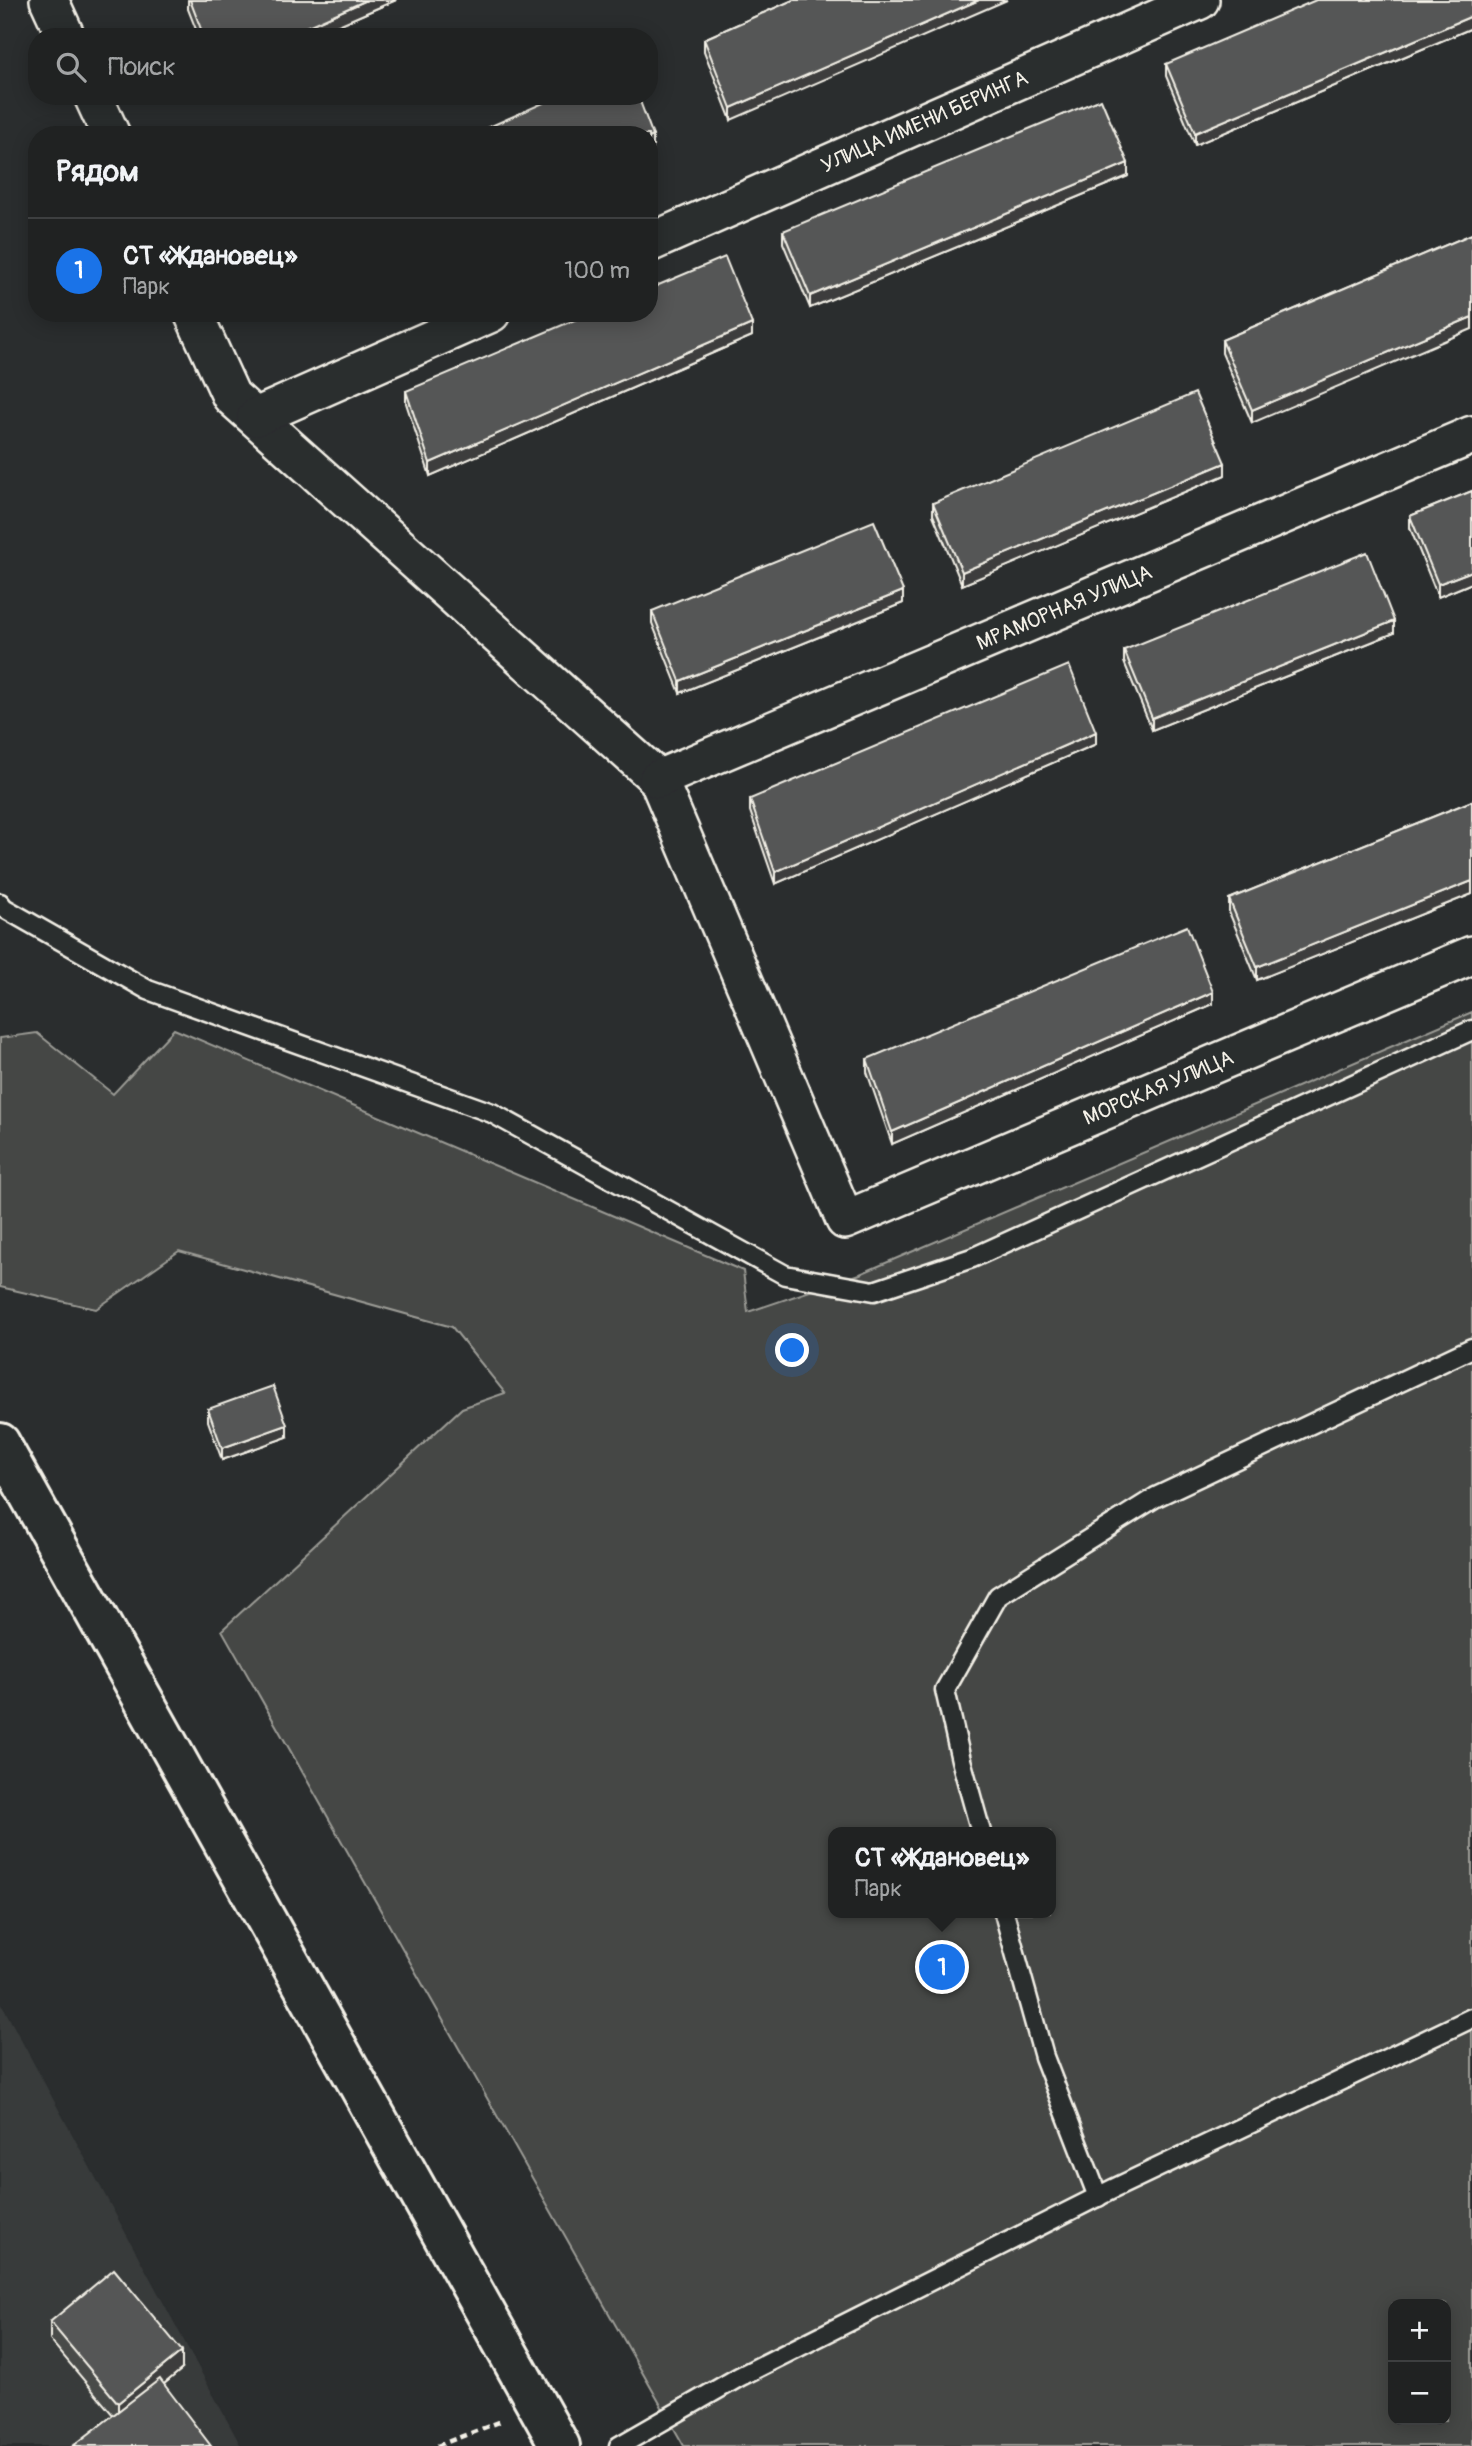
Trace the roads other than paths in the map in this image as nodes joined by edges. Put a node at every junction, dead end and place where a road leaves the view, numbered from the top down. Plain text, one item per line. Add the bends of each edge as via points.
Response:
1 (49, 0) edge
2 (1200, 0) edge
3 (62, 28) edge
4 (97, 105) edge
5 (107, 126) edge
6 (658, 239) edge
7 (197, 322) edge
8 (471, 322) edge
9 (256, 417) junction
10 (1472, 435) edge
11 (658, 779) junction
12 (0, 903) edge
13 (1472, 955) edge
14 (1472, 1030) edge
15 (1472, 1348) edge
16 (0, 1443) edge
17 (980, 1827) edge
18 (1005, 1918) edge
19 (1472, 2018) edge
20 (1098, 2197) junction
21 (560, 2446) edge
22 (619, 2446) edge

1 - 3 street
2 - 6 street, УЛИЦА ИМЕНИ БЕРИНГА
4 - 5 street
7 - 9 street via 231,396
8 - 9 street
9 - 11 street
10 - 11 street, МРАМОРНАЯ УЛИЦА
11 - 13 street, МОРСКАЯ УЛИЦА via 845,1220
12 - 14 lane via 148,990 492,1113 785,1276 874,1291 972,1258
15 - 17 lane via 1156,1497 998,1596 945,1690
16 - 21 main road
18 - 20 lane via 1044,2057
19 - 20 lane
20 - 22 lane via 739,2378

